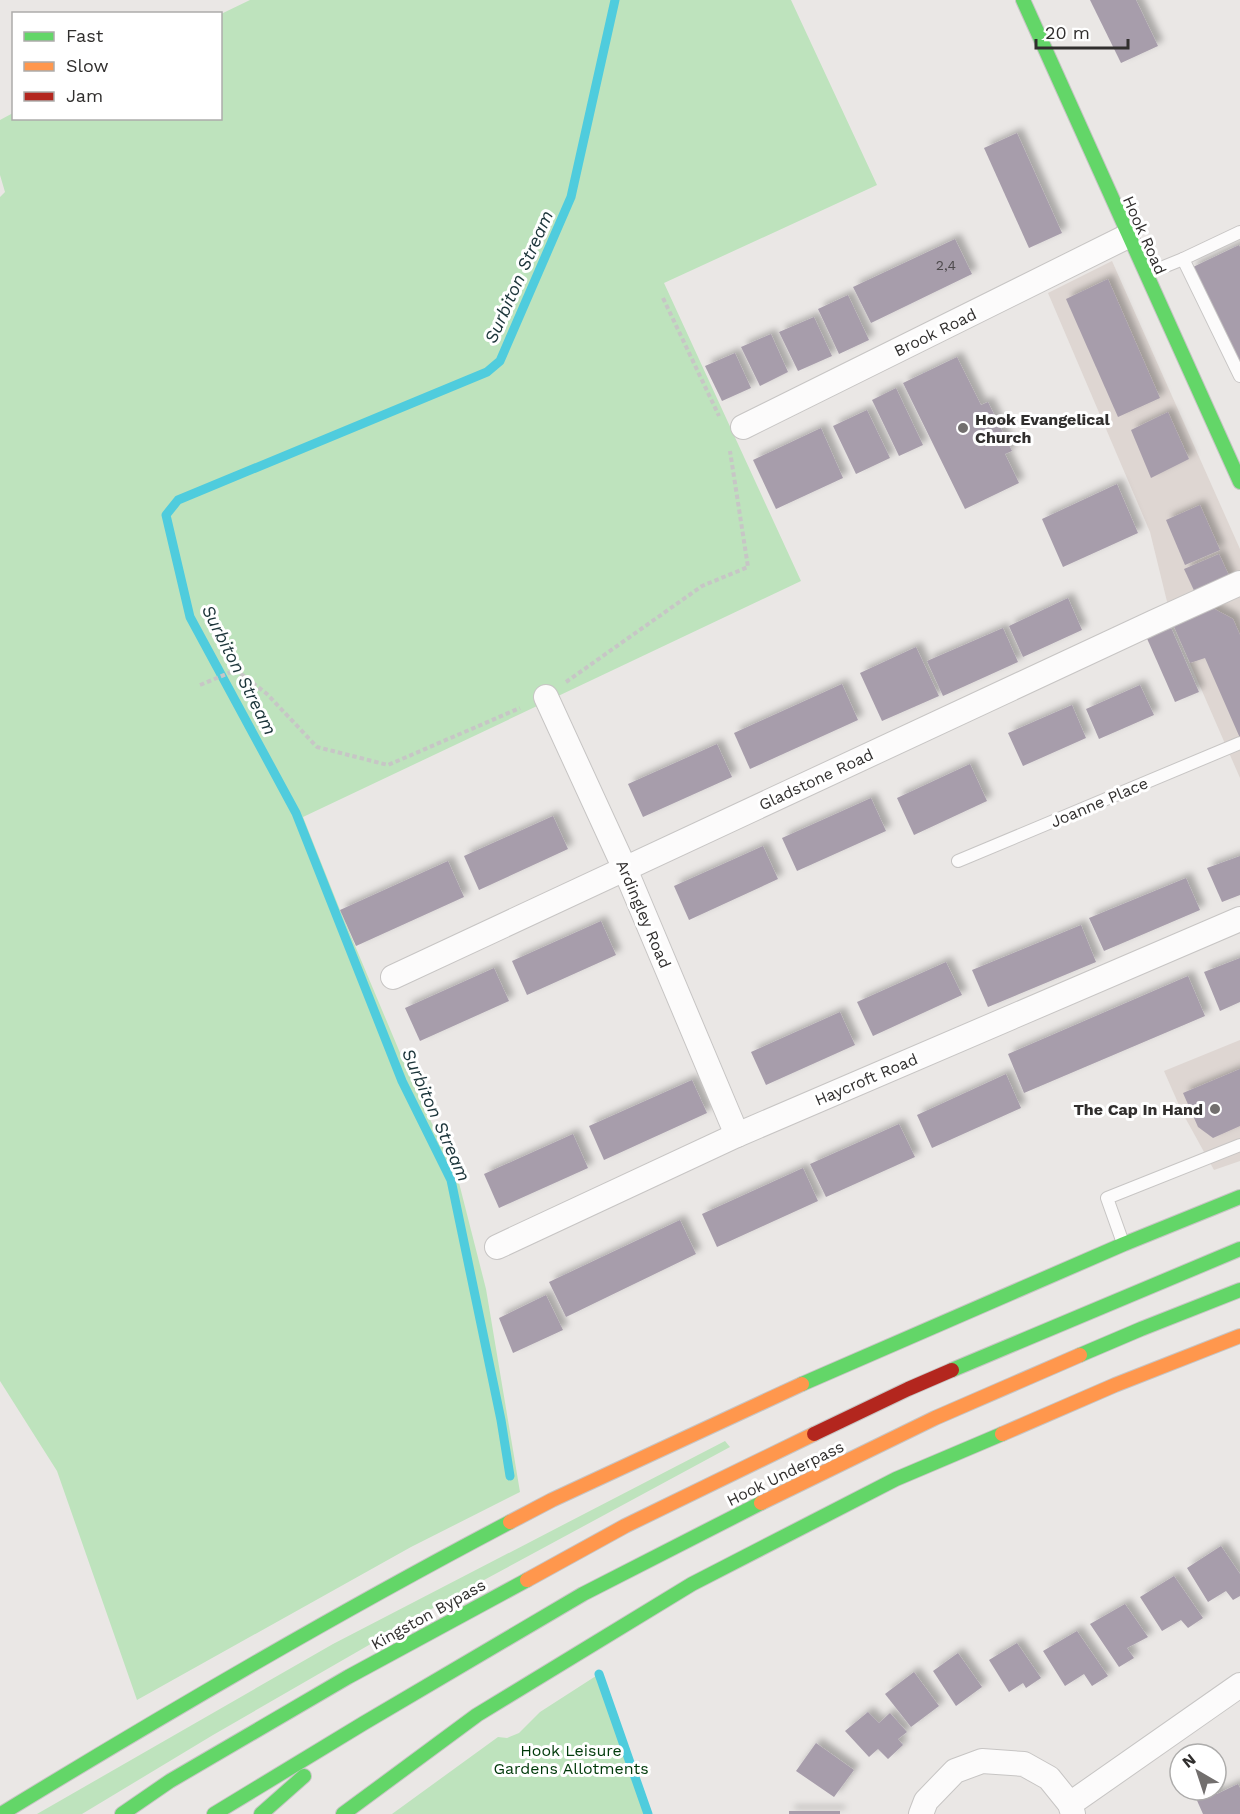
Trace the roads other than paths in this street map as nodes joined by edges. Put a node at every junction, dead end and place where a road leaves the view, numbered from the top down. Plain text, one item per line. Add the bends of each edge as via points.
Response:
1 (1023, 0) edge
2 (1240, 232) edge
3 (1128, 236) junction
4 (1183, 259) junction
5 (1145, 274) junction
6 (1240, 376) edge
7 (732, 433) road end
8 (1240, 482) edge
9 (1240, 584) edge
10 (546, 697) road end
11 (1240, 743) edge
12 (958, 861) dead end
13 (625, 869) junction
14 (1240, 919) edge
15 (393, 977) dead end
16 (737, 1135) junction
17 (1240, 1145) edge
18 (1240, 1197) edge
19 (1124, 1244) junction
20 (497, 1247) dead end
21 (1240, 1249) edge
22 (1240, 1290) edge
23 (1240, 1336) edge
24 (759, 1461) joint
25 (1240, 1685) edge
26 (364, 1723) junction
27 (1071, 1809) edge
28 (1, 1814) edge
29 (122, 1814) edge
30 (214, 1814) edge
31 (261, 1814) edge
32 (344, 1814) edge
33 (921, 1814) edge

1 - 3 main road, Hook Road
2 - 4 lane
3 - 5 main road, Hook Road
3 - 7 street, Brook Road
4 - 5 lane
4 - 6 lane
5 - 8 main road, Hook Road via 1226,438
9 - 13 street, Gladstone Road
10 - 13 street, Ardingley Road
11 - 12 lane, Joanne Place
13 - 15 street, Gladstone Road
13 - 16 street, Ardingley Road
14 - 16 street, Haycroft Road
16 - 20 street, Haycroft Road
17 - 19 lane via 1107,1198
18 - 19 main road
19 - 28 main road via 810,1380 552,1500 155,1720
21 - 24 main road, Hook Underpass via 908,1389
22 - 26 main road, Hook Underpass via 946,1414 784,1491 583,1594
23 - 32 main road via 896,1479 692,1584 477,1715
24 - 29 main road, Kingston Bypass via 625,1526 358,1671
25 - 27 street
26 - 30 main road
26 - 31 main road
27 - 33 street via 1049,1778 1024,1764 981,1761 955,1772 926,1801

